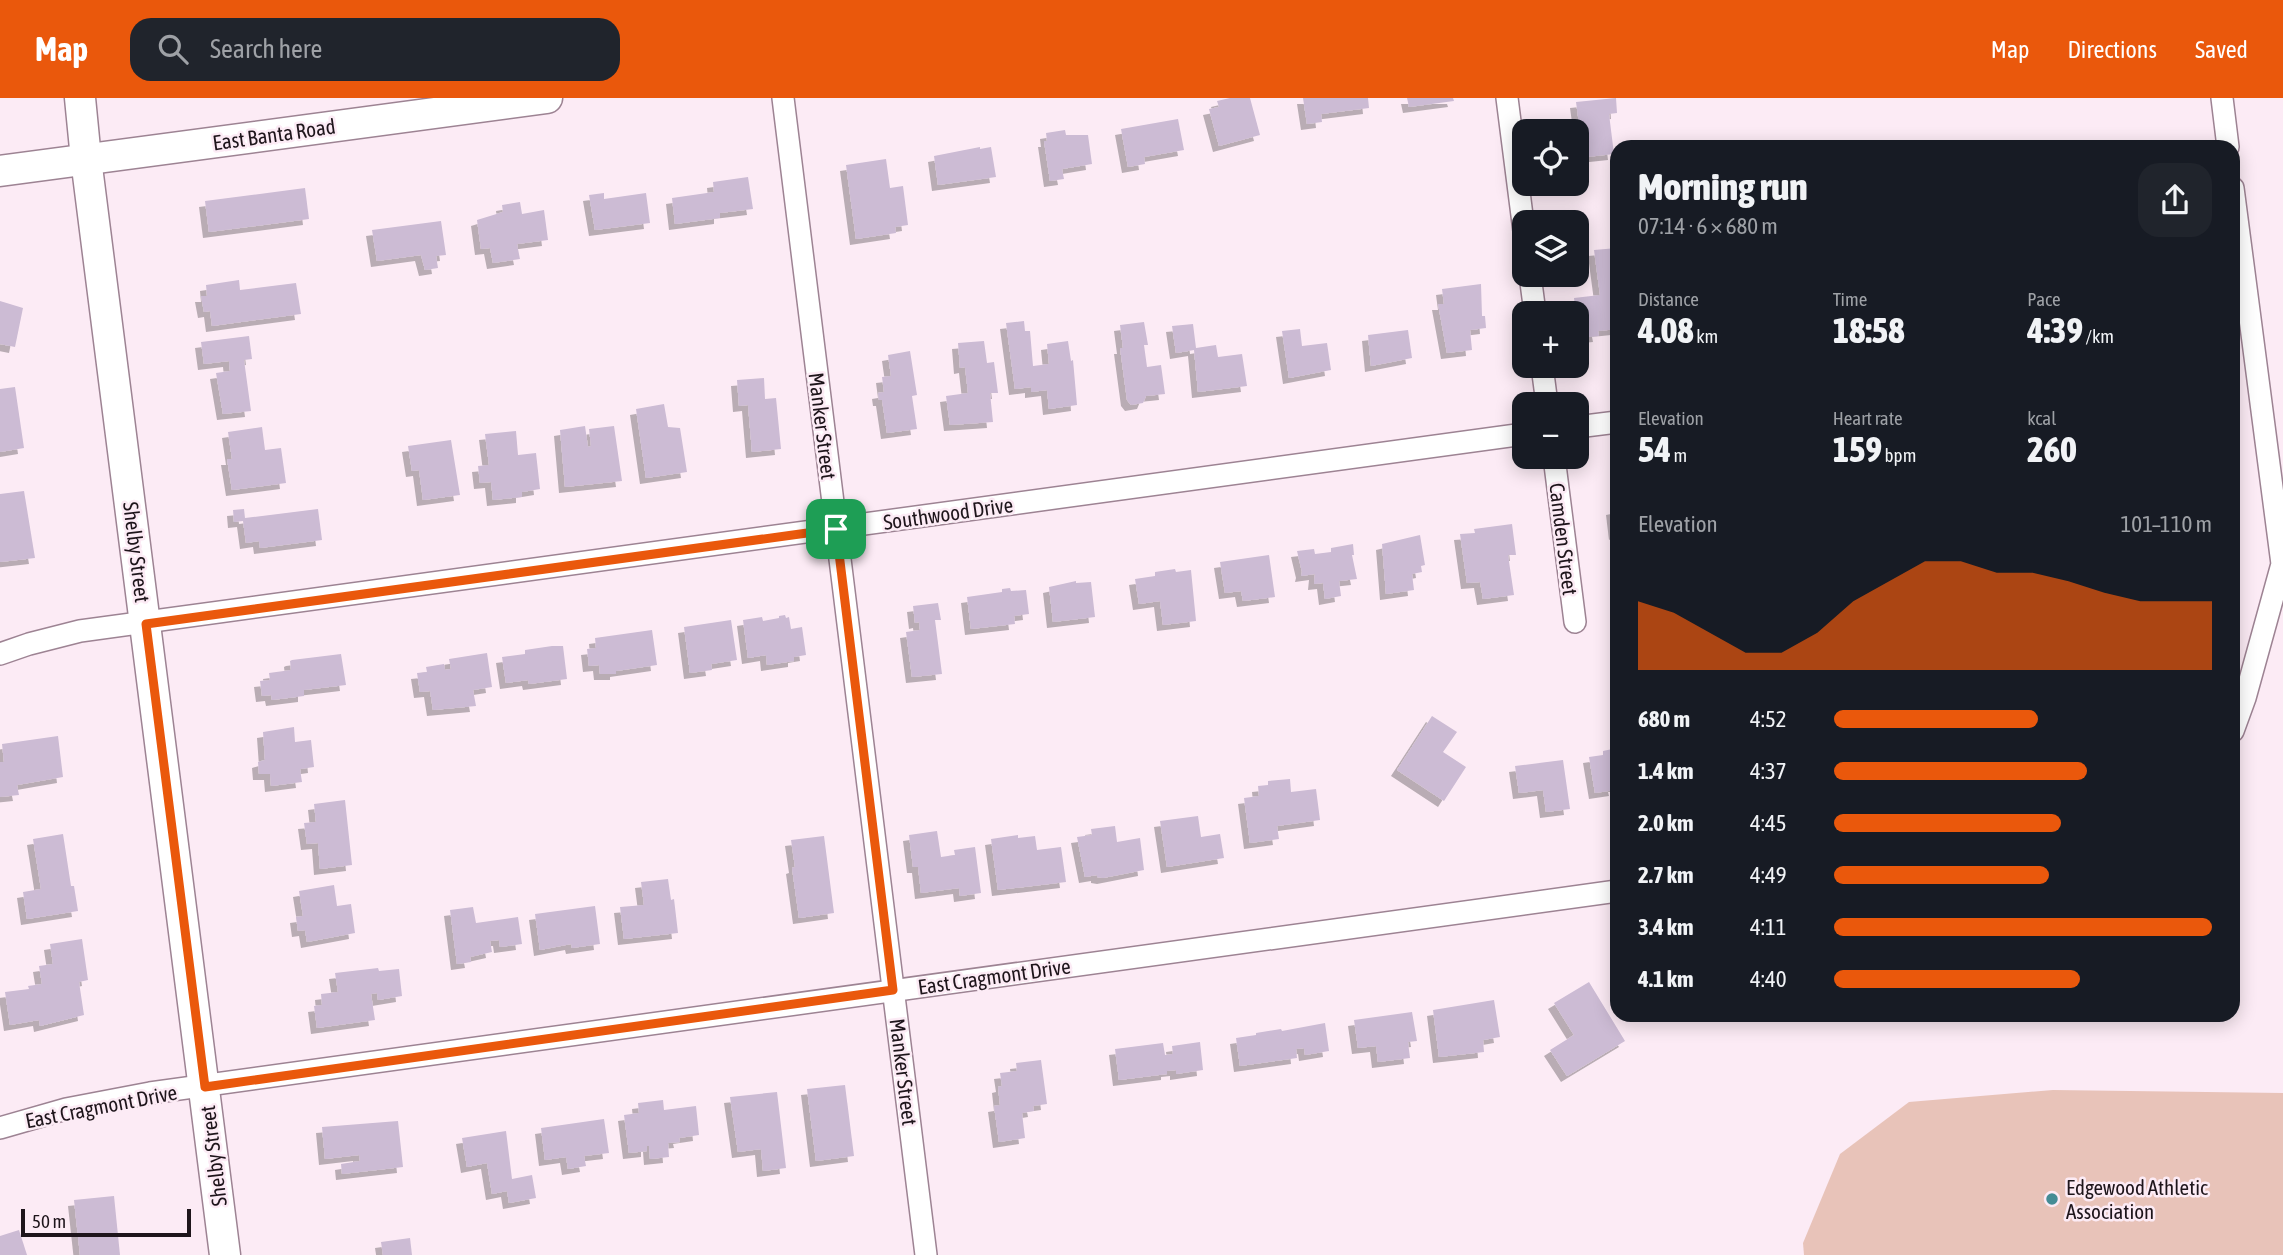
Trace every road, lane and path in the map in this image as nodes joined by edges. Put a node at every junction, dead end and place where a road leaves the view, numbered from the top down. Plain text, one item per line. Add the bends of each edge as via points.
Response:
1 (80, 98) edge
2 (547, 98) edge
3 (783, 98) edge
4 (1507, 98) edge
5 (2222, 98) edge
6 (2227, 140) edge
7 (86, 159) junction
8 (0, 171) edge
9 (1521, 210) edge
10 (2240, 303) edge
11 (2242, 336) edge
12 (1610, 423) edge
13 (1589, 426) edge
14 (1512, 436) edge
15 (1556, 469) edge
16 (836, 529) junction
17 (1575, 622) dead end
18 (146, 624) junction
19 (0, 654) edge
20 (2240, 712) edge
21 (1610, 892) edge
22 (893, 990) junction
23 (205, 1087) junction
24 (0, 1128) edge
25 (225, 1255) edge
26 (926, 1255) edge

1 - 7 street, Shelby Street
2 - 7 street, East Banta Road
3 - 16 street, Manker Street
4 - 9 street
5 - 6 street
7 - 8 street, East Banta Road
7 - 18 street, Shelby Street
10 - 11 street
11 - 20 street via 2282,564
12 - 13 street
14 - 16 street, Southwood Drive
15 - 17 street, Camden Street
16 - 18 street, Southwood Drive
16 - 22 street, Manker Street
18 - 19 street, Southwood Drive via 59,635
18 - 23 street, Shelby Street
21 - 22 street, East Cragmont Drive
22 - 23 street, East Cragmont Drive
22 - 26 street, Manker Street
23 - 24 street, East Cragmont Drive via 66,1109
23 - 25 street, Shelby Street

